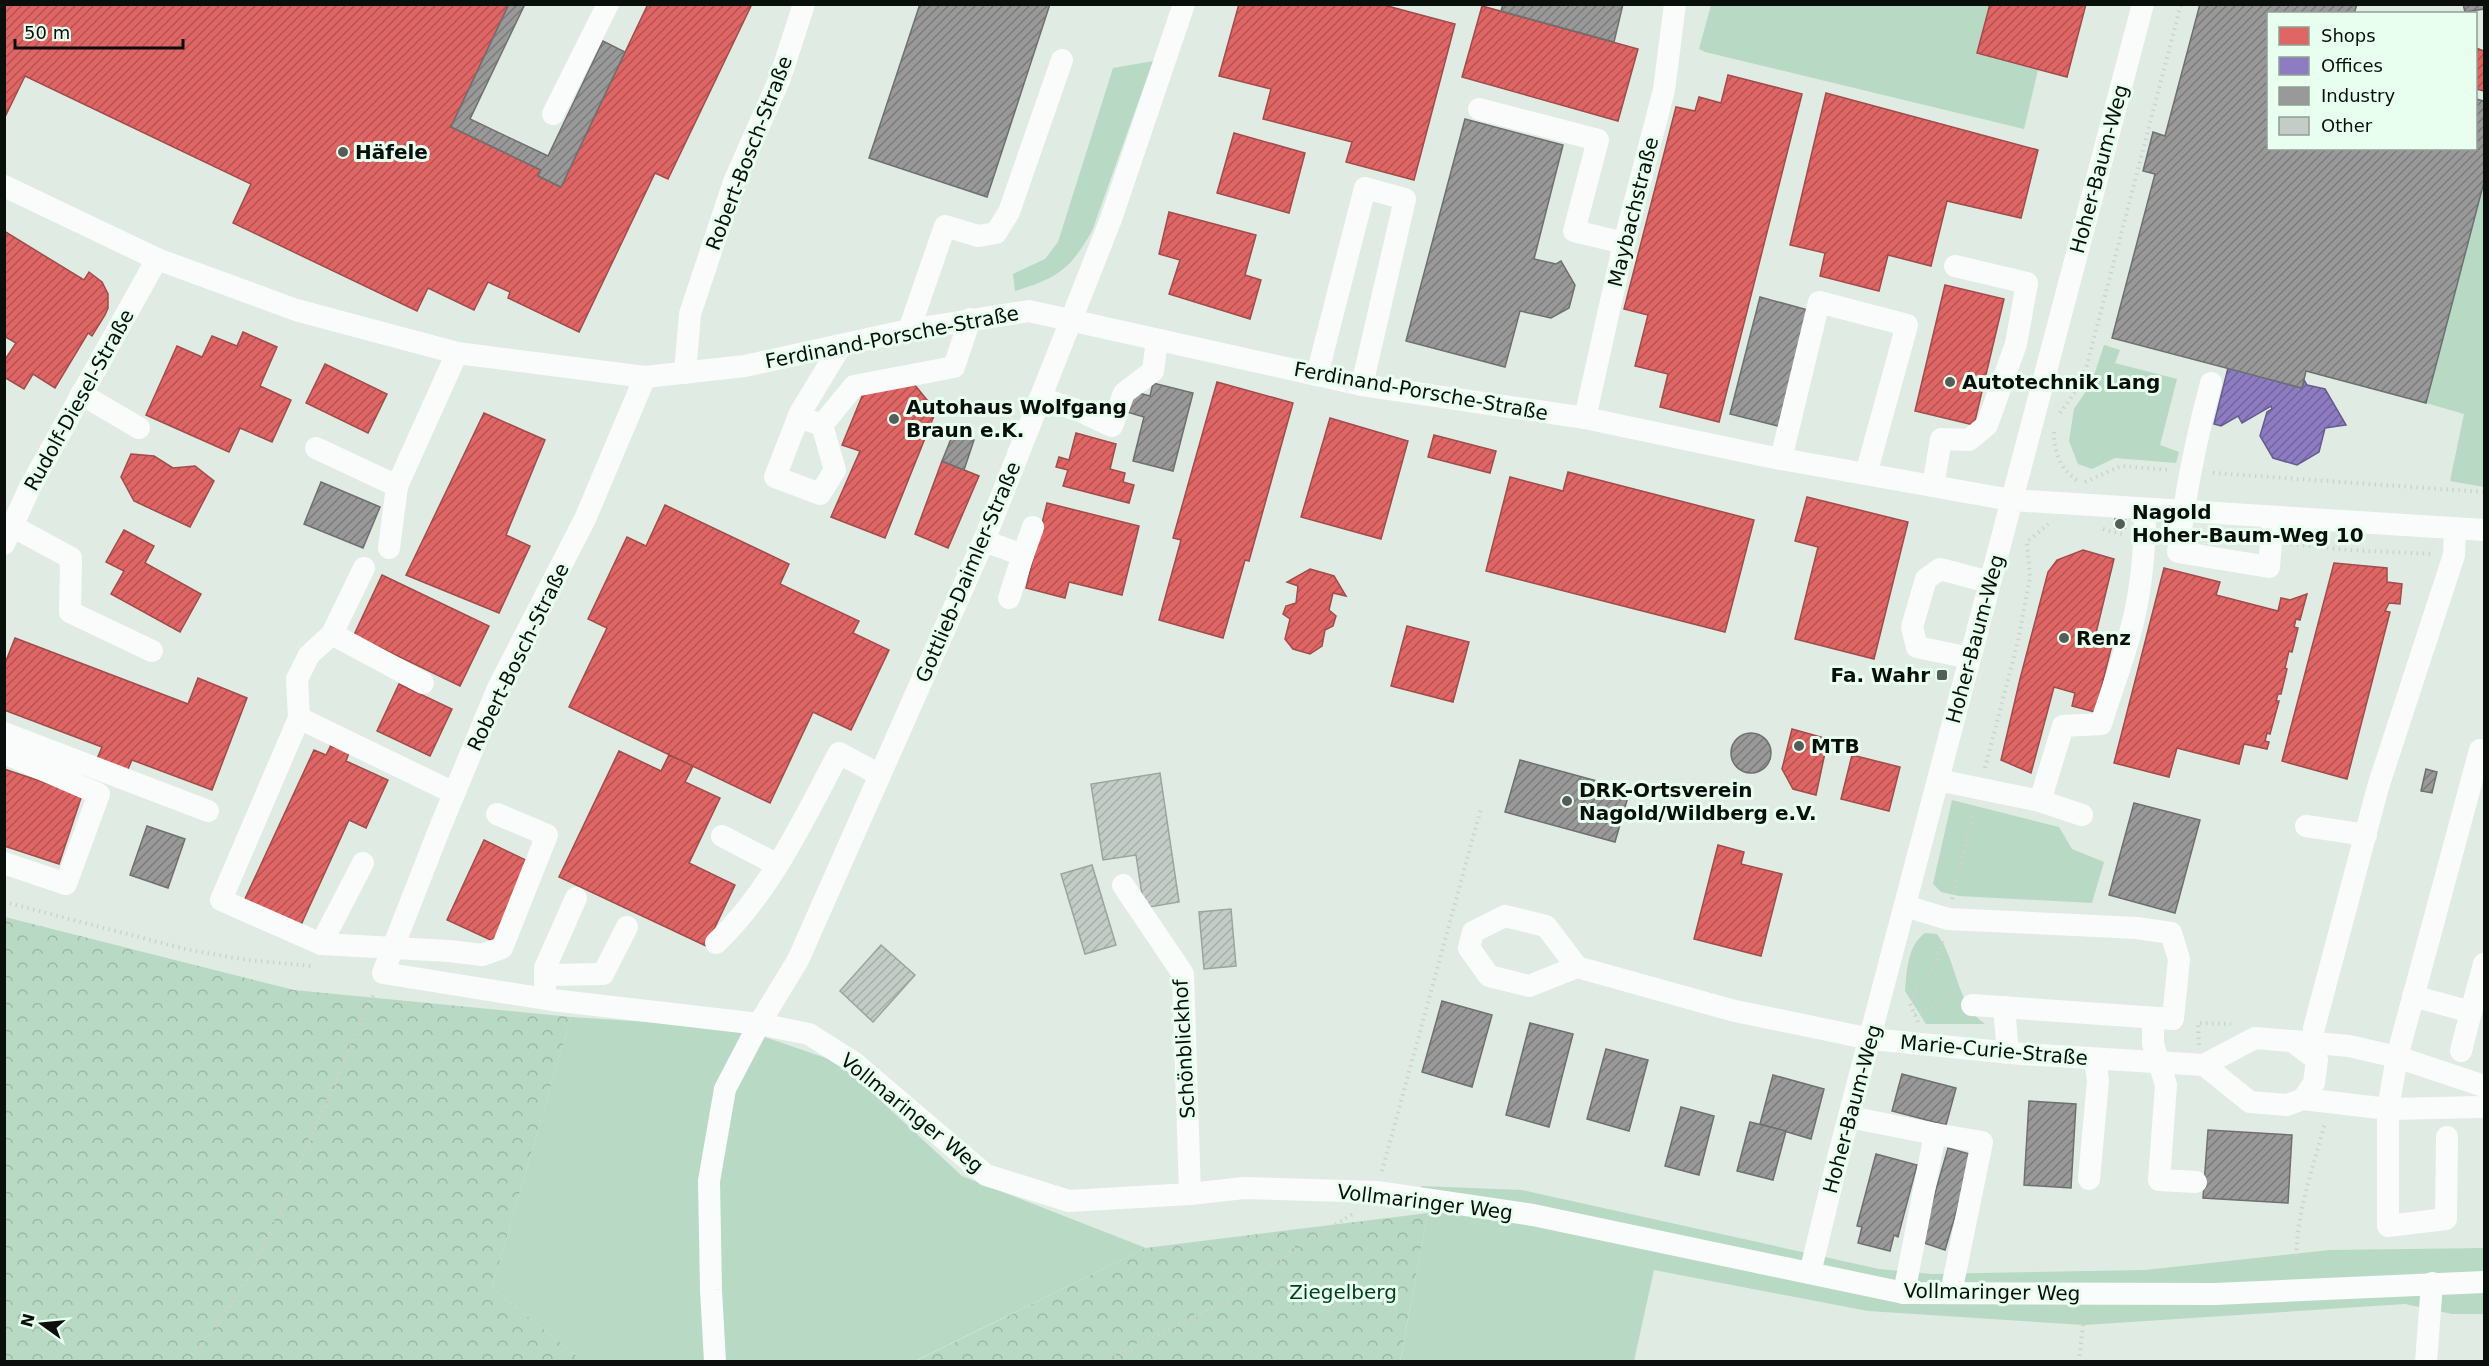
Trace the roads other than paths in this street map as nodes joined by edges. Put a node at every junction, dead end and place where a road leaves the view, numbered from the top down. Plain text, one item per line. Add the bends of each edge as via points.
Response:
1 (608, 4) edge
2 (804, 4) edge
3 (1184, 4) edge
4 (1675, 4) edge
5 (2143, 4) edge
6 (1062, 60) dead end
7 (1479, 109) dead end
8 (554, 114) dead end
9 (4, 186) edge
10 (1624, 243) junction
11 (157, 259) junction
12 (1955, 266) dead end
13 (970, 319) junction
14 (1071, 321) junction
15 (909, 330) junction
16 (1156, 340) junction
17 (840, 346) junction
18 (457, 353) junction
19 (685, 373) junction
20 (1317, 375) junction
21 (645, 377) junction
22 (2211, 383) dead end
23 (1362, 385) junction
24 (81, 394) junction
25 (1040, 398) junction
26 (799, 417) junction
27 (1586, 418) junction
28 (822, 425) junction
29 (139, 428) dead end
30 (316, 448) dead end
31 (1781, 459) junction
32 (1866, 474) junction
33 (396, 486) junction
34 (1933, 486) junction
35 (2011, 500) junction
36 (2145, 509) junction
37 (2182, 512) junction
38 (2273, 518) junction
39 (1033, 527) dead end
40 (2455, 529) junction
41 (2484, 530) edge
42 (8, 535) edge
43 (984, 541) junction
44 (389, 548) dead end
45 (1023, 555) junction
46 (364, 568) dead end
47 (1989, 582) junction
48 (1009, 598) dead end
49 (332, 634) junction
50 (152, 651) dead end
51 (1970, 658) junction
52 (423, 683) dead end
53 (298, 718) junction
54 (4, 733) edge
55 (2480, 750) dead end
56 (4, 753) edge
57 (880, 775) junction
58 (1938, 780) junction
59 (454, 793) junction
60 (2040, 801) junction
61 (208, 811) dead end
62 (497, 814) dead end
63 (2082, 815) dead end
64 (2306, 826) dead end
65 (2366, 835) junction
66 (722, 836) dead end
67 (363, 862) dead end
68 (4, 863) edge
69 (776, 864) junction
70 (1123, 885) dead end
71 (576, 898) dead end
72 (1905, 906) junction
73 (627, 927) dead end
74 (716, 943) dead end
75 (321, 944) junction
76 (393, 947) junction
77 (2484, 964) edge
78 (1577, 968) dead end
79 (383, 973) joint
80 (545, 975) junction
81 (2413, 996) junction
82 (545, 999) junction
83 (1972, 1005) dead end
84 (2004, 1007) junction
85 (2471, 1012) junction
86 (2152, 1018) junction
87 (759, 1024) junction
88 (2314, 1029) dead end
89 (1871, 1039) junction
90 (2292, 1041) junction
91 (2461, 1051) dead end
92 (2008, 1053) junction
93 (2397, 1057) junction
94 (2095, 1059) junction
95 (2158, 1062) junction
96 (2204, 1065) junction
97 (2484, 1086) edge
98 (2303, 1099) junction
99 (2484, 1107) edge
100 (2388, 1109) junction
101 (1849, 1117) junction
102 (1935, 1134) junction
103 (2447, 1137) dead end
104 (2089, 1179) dead end
105 (2196, 1182) dead end
106 (1190, 1194) junction
107 (1810, 1273) junction
108 (2484, 1282) edge
109 (2432, 1283) junction
110 (1904, 1293) junction
111 (1951, 1293) junction
112 (715, 1362) edge
113 (2426, 1362) edge

1 - 8 street
2 - 19 street, Robert-Bosch-Straße via 780,78 734,182 690,314
3 - 14 street, Gottlieb-Daimler-Straße via 1111,219
4 - 10 street, Maybachstraße via 1664,90
5 - 35 street, Hoher-Baum-Weg
6 - 15 street via 1009,212 996,233 978,236 945,226
7 - 10 street via 1598,140 1574,231
9 - 11 street, Ferdinand-Porsche-Straße
10 - 27 street, Maybachstraße
11 - 18 street, Ferdinand-Porsche-Straße via 296,309
11 - 24 street, Rudolf-Diesel-Straße
12 - 34 street via 2027,283 2016,344 1988,425 1969,440 1941,439
13 - 14 street, Ferdinand-Porsche-Straße via 1029,311
13 - 15 street, Ferdinand-Porsche-Straße
13 - 28 street via 954,367 854,386
14 - 16 street, Ferdinand-Porsche-Straße
14 - 25 street, Gottlieb-Daimler-Straße
15 - 17 street, Ferdinand-Porsche-Straße
16 - 20 street, Ferdinand-Porsche-Straße
16 - 25 street via 1153,371 1124,393 1112,426
17 - 19 street, Ferdinand-Porsche-Straße via 745,366
17 - 26 street
18 - 21 street, Ferdinand-Porsche-Straße
18 - 33 street
19 - 21 street, Ferdinand-Porsche-Straße
20 - 23 street, Ferdinand-Porsche-Straße
20 - 23 street via 1365,188 1405,199
21 - 59 street, Robert-Bosch-Straße via 585,519 498,688
22 - 37 street
23 - 27 street, Ferdinand-Porsche-Straße
24 - 29 street
24 - 42 street, Rudolf-Diesel-Straße
25 - 43 street, Gottlieb-Daimler-Straße
26 - 28 street
26 - 28 street via 775,477 820,494 835,470
27 - 31 street, Ferdinand-Porsche-Straße
30 - 33 street
31 - 32 street, Ferdinand-Porsche-Straße
31 - 32 street via 1819,302 1907,325
32 - 34 street, Ferdinand-Porsche-Straße
33 - 44 street
34 - 35 street, Ferdinand-Porsche-Straße
35 - 36 street, Ferdinand-Porsche-Straße
35 - 47 street, Hoher-Baum-Weg
36 - 37 street, Ferdinand-Porsche-Straße
36 - 60 street via 2139,587 2130,635 2101,724 2062,726
37 - 38 street, Ferdinand-Porsche-Straße
37 - 38 street via 2178,552 2269,567
38 - 40 street, Ferdinand-Porsche-Straße
39 - 45 street
40 - 41 street, Ferdinand-Porsche-Straße
40 - 65 street via 2454,555
42 - 50 street via 71,558 70,612
43 - 45 street
43 - 57 street, Gottlieb-Daimler-Straße
45 - 48 street
46 - 49 street
47 - 51 street, Hoher-Baum-Weg
47 - 51 street via 1940,569 1926,579 1912,627 1917,647
49 - 52 street
49 - 53 street via 309,655 297,679
51 - 58 street, Hoher-Baum-Weg
53 - 59 street
53 - 75 street via 221,900
54 - 61 street
55 - 81 street
56 - 68 street via 99,794 66,884
57 - 69 street via 839,753
57 - 87 street, Gottlieb-Daimler-Straße via 798,960
58 - 60 street
58 - 72 street, Hoher-Baum-Weg
59 - 76 street, Robert-Bosch-Straße
60 - 63 street
62 - 76 street via 547,835 502,948 482,955
64 - 65 street
65 - 88 street
66 - 69 street
67 - 75 street
69 - 74 street via 749,907
70 - 106 street, Schönblickhof via 1183,974
71 - 80 street
72 - 86 street via 1948,919 2171,933 2179,959 2173,1019
72 - 89 street, Hoher-Baum-Weg
73 - 80 street via 603,974
75 - 76 street
76 - 79 street, Robert-Bosch-Straße
77 - 85 street
78 - 89 street, Marie-Curie-Straße via 1735,1011
79 - 82 street, Vollmaringer Weg
80 - 82 street
81 - 85 street
81 - 93 street
82 - 87 street, Vollmaringer Weg
83 - 84 street
84 - 86 street
84 - 92 street
85 - 91 street
86 - 95 street
87 - 106 street, Vollmaringer Weg via 809,1034 856,1064 986,1175 1069,1201
87 - 112 street via 725,1089 709,1181
89 - 92 street, Marie-Curie-Straße
89 - 101 street, Hoher-Baum-Weg
90 - 93 street via 2349,1046
90 - 96 street via 2255,1038
90 - 98 street via 2317,1060 2313,1083
92 - 94 street, Marie-Curie-Straße
93 - 97 street
93 - 100 street
94 - 95 street, Marie-Curie-Straße
94 - 104 street via 2098,1081
95 - 96 street, Marie-Curie-Straße
95 - 105 street via 2166,1085 2159,1180
96 - 98 street via 2250,1102 2287,1105
98 - 100 street
99 - 100 street
100 - 103 street via 2388,1226 2446,1220
101 - 102 street
101 - 107 street, Hoher-Baum-Weg
102 - 110 street
102 - 111 street via 1982,1142
106 - 107 street, Vollmaringer Weg via 1244,1188 1377,1192 1533,1215
107 - 110 street, Vollmaringer Weg
108 - 109 street, Vollmaringer Weg
109 - 111 street, Vollmaringer Weg via 2215,1294
109 - 113 street
110 - 111 street, Vollmaringer Weg

